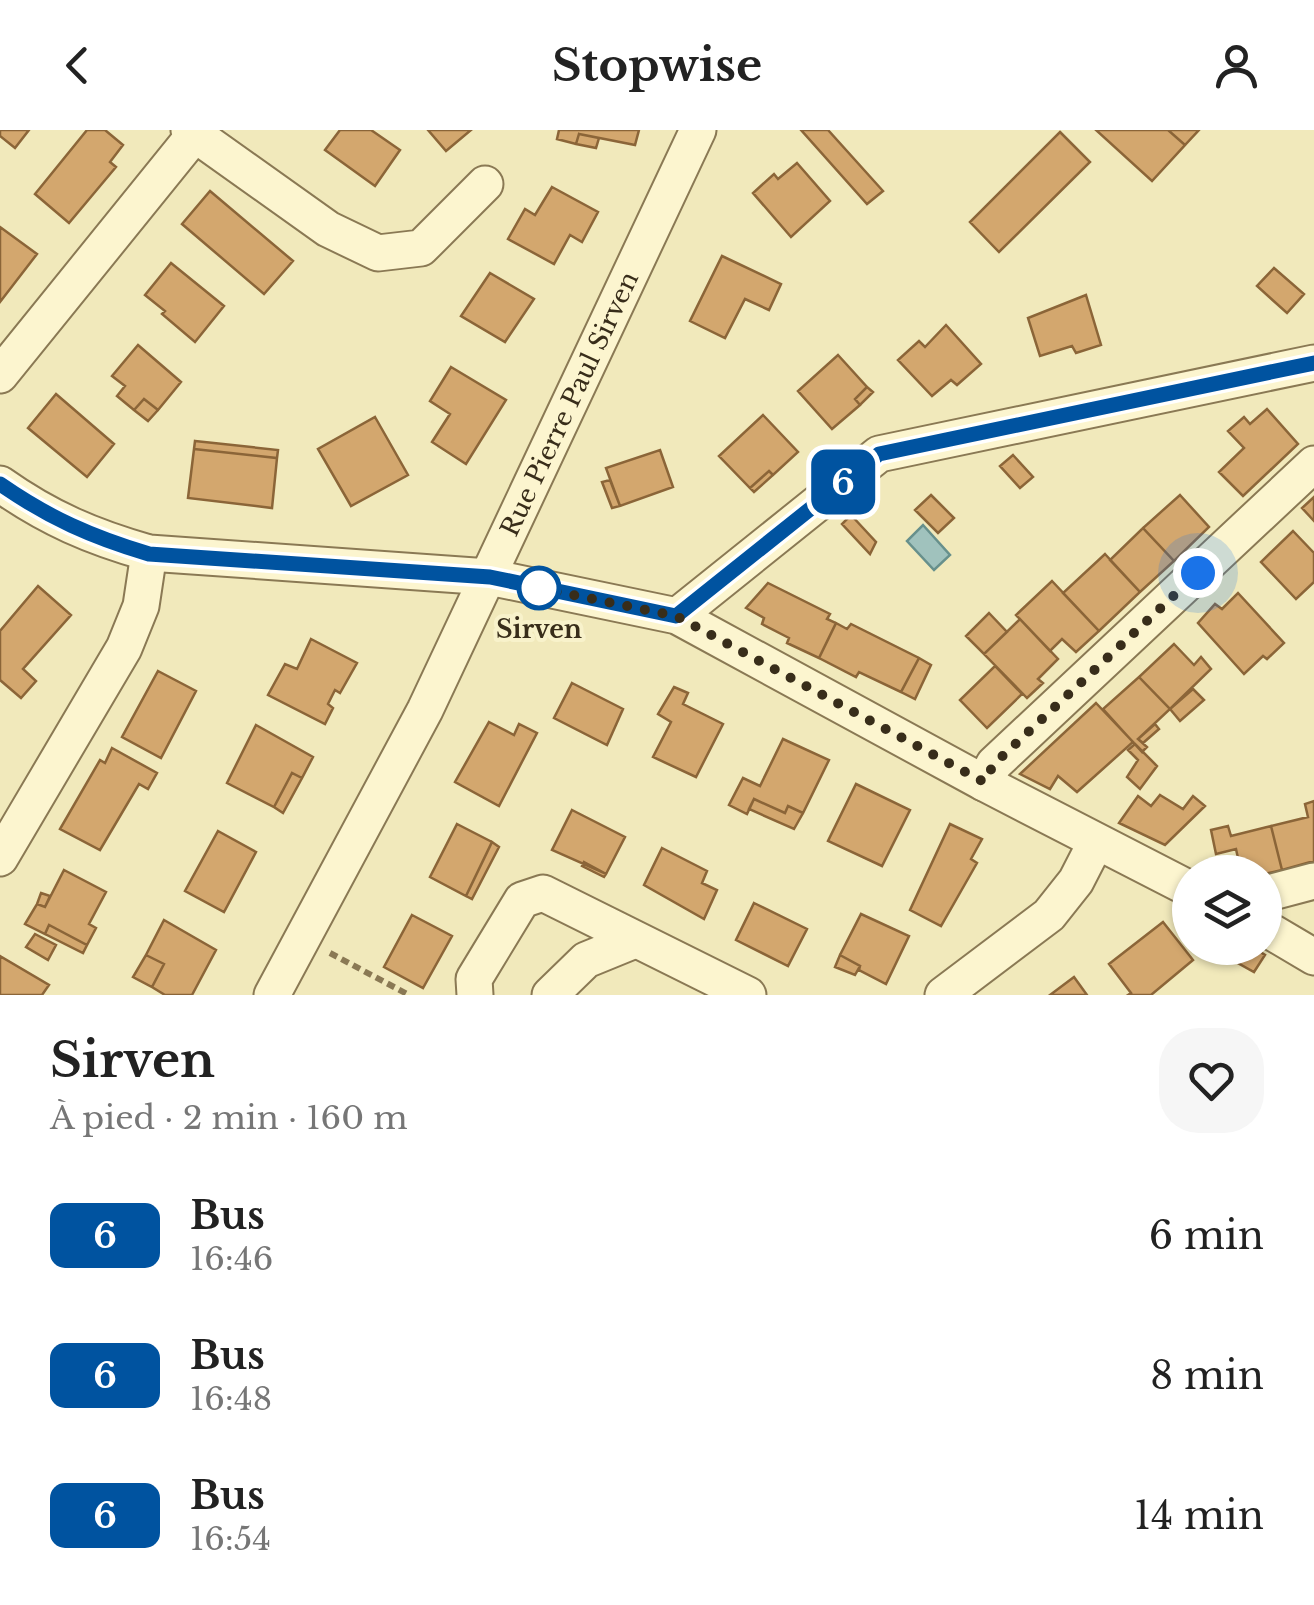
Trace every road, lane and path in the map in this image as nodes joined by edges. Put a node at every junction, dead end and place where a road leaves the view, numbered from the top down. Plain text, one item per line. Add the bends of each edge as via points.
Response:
1 (698, 130) edge
2 (192, 132) edge
3 (485, 184) dead end
4 (1314, 363) edge
5 (0, 375) edge
6 (1314, 464) edge
7 (0, 484) edge
8 (149, 554) junction
9 (490, 577) junction
10 (676, 616) junction
11 (984, 782) junction
12 (1096, 842) junction
13 (0, 858) edge
14 (1172, 880) edge
15 (1314, 881) edge
16 (1282, 889) edge
17 (302, 938) junction
18 (1282, 938) edge
19 (635, 940) junction
20 (1314, 957) edge
21 (272, 995) edge
22 (409, 995) edge
23 (474, 995) edge
24 (550, 995) edge
25 (748, 995) edge
26 (943, 995) edge

1 - 9 street, Rue Pierre Paul Sirven
2 - 3 street via 328,229 378,253 421,248
2 - 5 street
4 - 10 street via 879,454
6 - 11 street via 994,764
7 - 8 street via 40,512
8 - 9 street
8 - 13 street via 124,648
9 - 10 street
9 - 17 street, Rue Pierre Paul Sirven
10 - 11 street
11 - 12 street
12 - 14 street
12 - 26 street via 1049,915
15 - 16 street
17 - 21 street, Rue Pierre Paul Sirven
17 - 22 path
18 - 20 street
19 - 23 street via 543,892 522,900 474,979
19 - 24 street via 586,960
19 - 25 street

